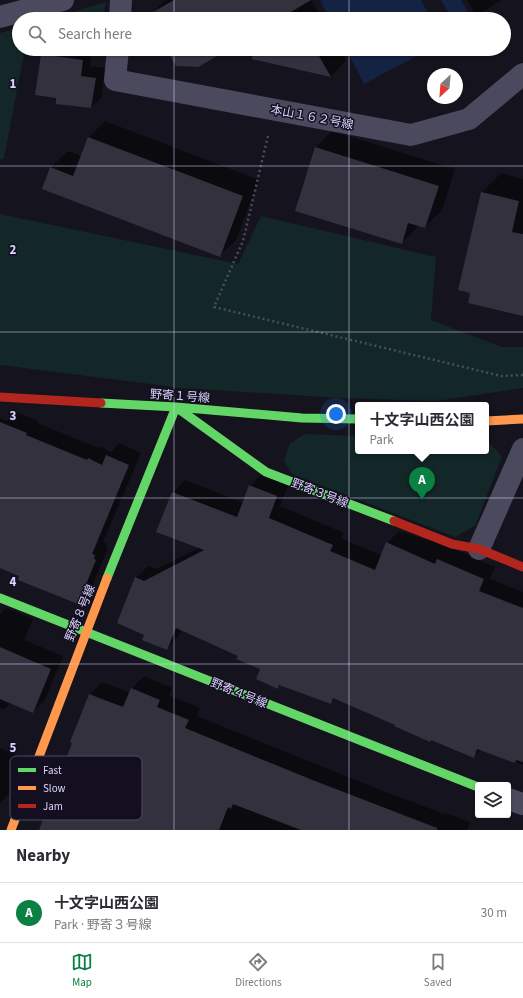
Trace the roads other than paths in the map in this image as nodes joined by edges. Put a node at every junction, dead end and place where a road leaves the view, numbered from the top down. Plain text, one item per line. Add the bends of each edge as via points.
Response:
1 (63, 0) edge
2 (121, 0) edge
3 (19, 12) edge
4 (120, 12) edge
5 (12, 14) edge
6 (0, 17) edge
7 (117, 56) edge
8 (523, 74) edge
9 (0, 397) edge
10 (176, 407) junction
11 (355, 419) edge
12 (523, 419) edge
13 (489, 422) edge
14 (523, 449) edge
15 (479, 549) junction
16 (523, 567) edge
17 (0, 598) edge
18 (86, 632) junction
19 (39, 756) edge
20 (475, 786) edge
21 (511, 800) edge
22 (523, 804) edge
23 (15, 820) edge
24 (11, 830) edge

1 - 3 street
2 - 4 street
5 - 6 street
7 - 8 street, 本山１６２号線 via 115,80 411,135 469,119
9 - 10 street, 野寄１号線
10 - 11 street, 野寄１号線 via 302,418
10 - 15 street, 野寄３号線 via 266,472 452,544
10 - 18 street, 野寄８号線
12 - 13 street
14 - 15 street
15 - 16 street, 野寄３号線
17 - 18 street, 野寄４号線
18 - 19 street, 野寄８号線
18 - 20 street, 野寄４号線
21 - 22 street
23 - 24 street, 野寄８号線

